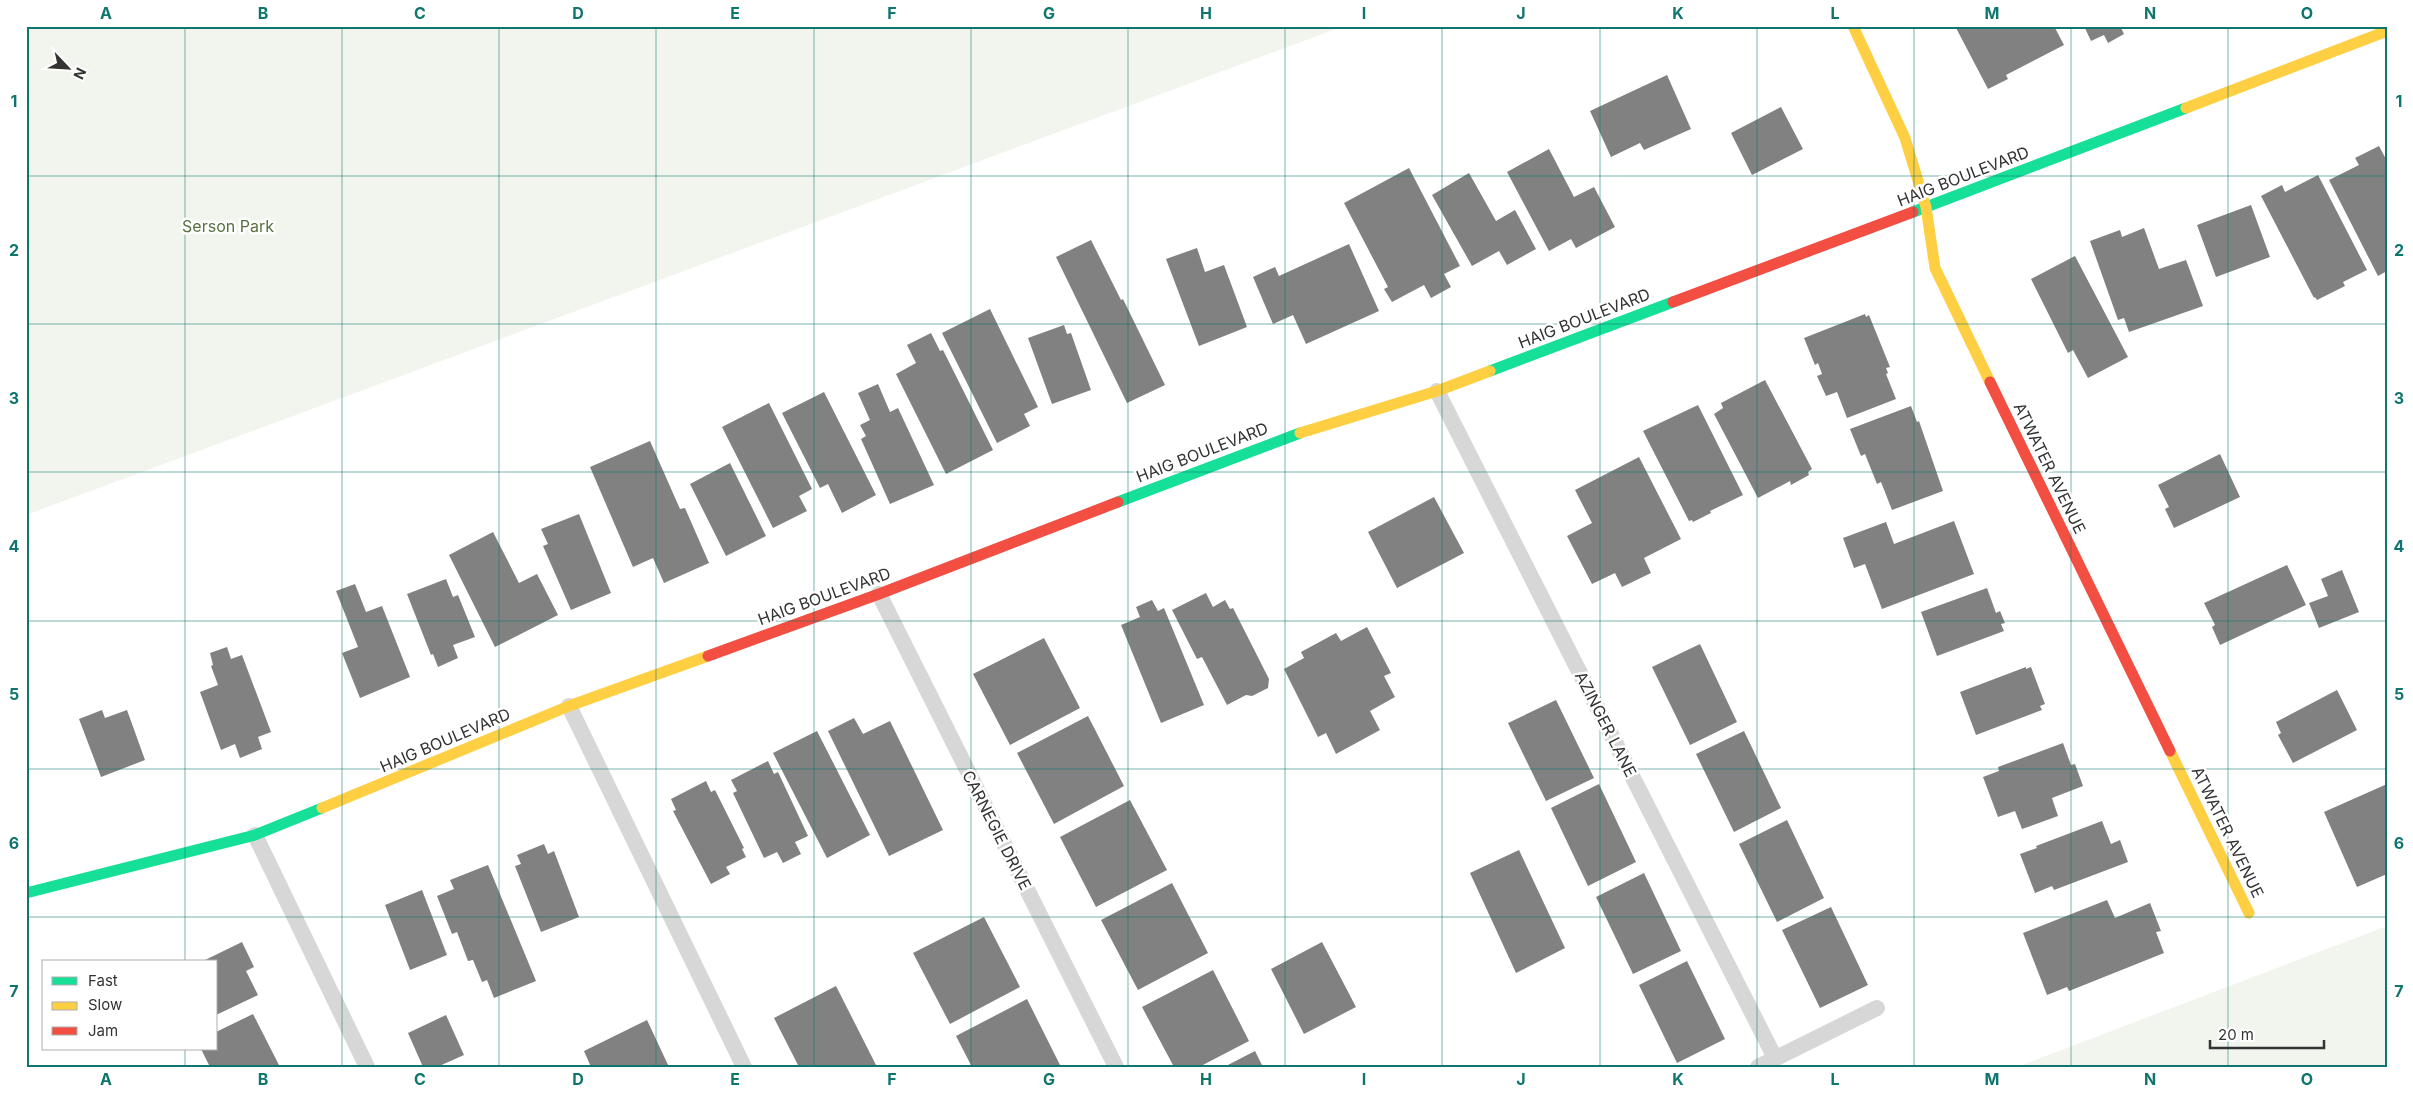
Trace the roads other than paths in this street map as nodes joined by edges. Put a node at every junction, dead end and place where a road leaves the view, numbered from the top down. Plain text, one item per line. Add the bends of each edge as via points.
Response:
1 (1853, 26) edge
2 (2387, 31) edge
3 (1926, 207) junction
4 (1437, 391) junction
5 (879, 594) junction
6 (569, 706) junction
7 (255, 835) junction
8 (26, 893) edge
9 (2249, 913) dead end
10 (1877, 1008) dead end
11 (1775, 1058) junction
12 (367, 1067) edge
13 (744, 1067) edge
14 (1116, 1067) edge
15 (1758, 1067) edge

1 - 3 street, ATWATER AVENUE via 1905,138
2 - 3 street, HAIG BOULEVARD
3 - 4 street, HAIG BOULEVARD
3 - 9 street, ATWATER AVENUE via 1935,268
4 - 5 street, HAIG BOULEVARD via 1281,439
4 - 11 lane, AZINGER LANE
5 - 6 street, HAIG BOULEVARD
5 - 14 lane, CARNEGIE DRIVE
6 - 7 street, HAIG BOULEVARD
6 - 13 lane
7 - 8 street, HAIG BOULEVARD
7 - 12 lane
10 - 11 lane
11 - 15 lane

